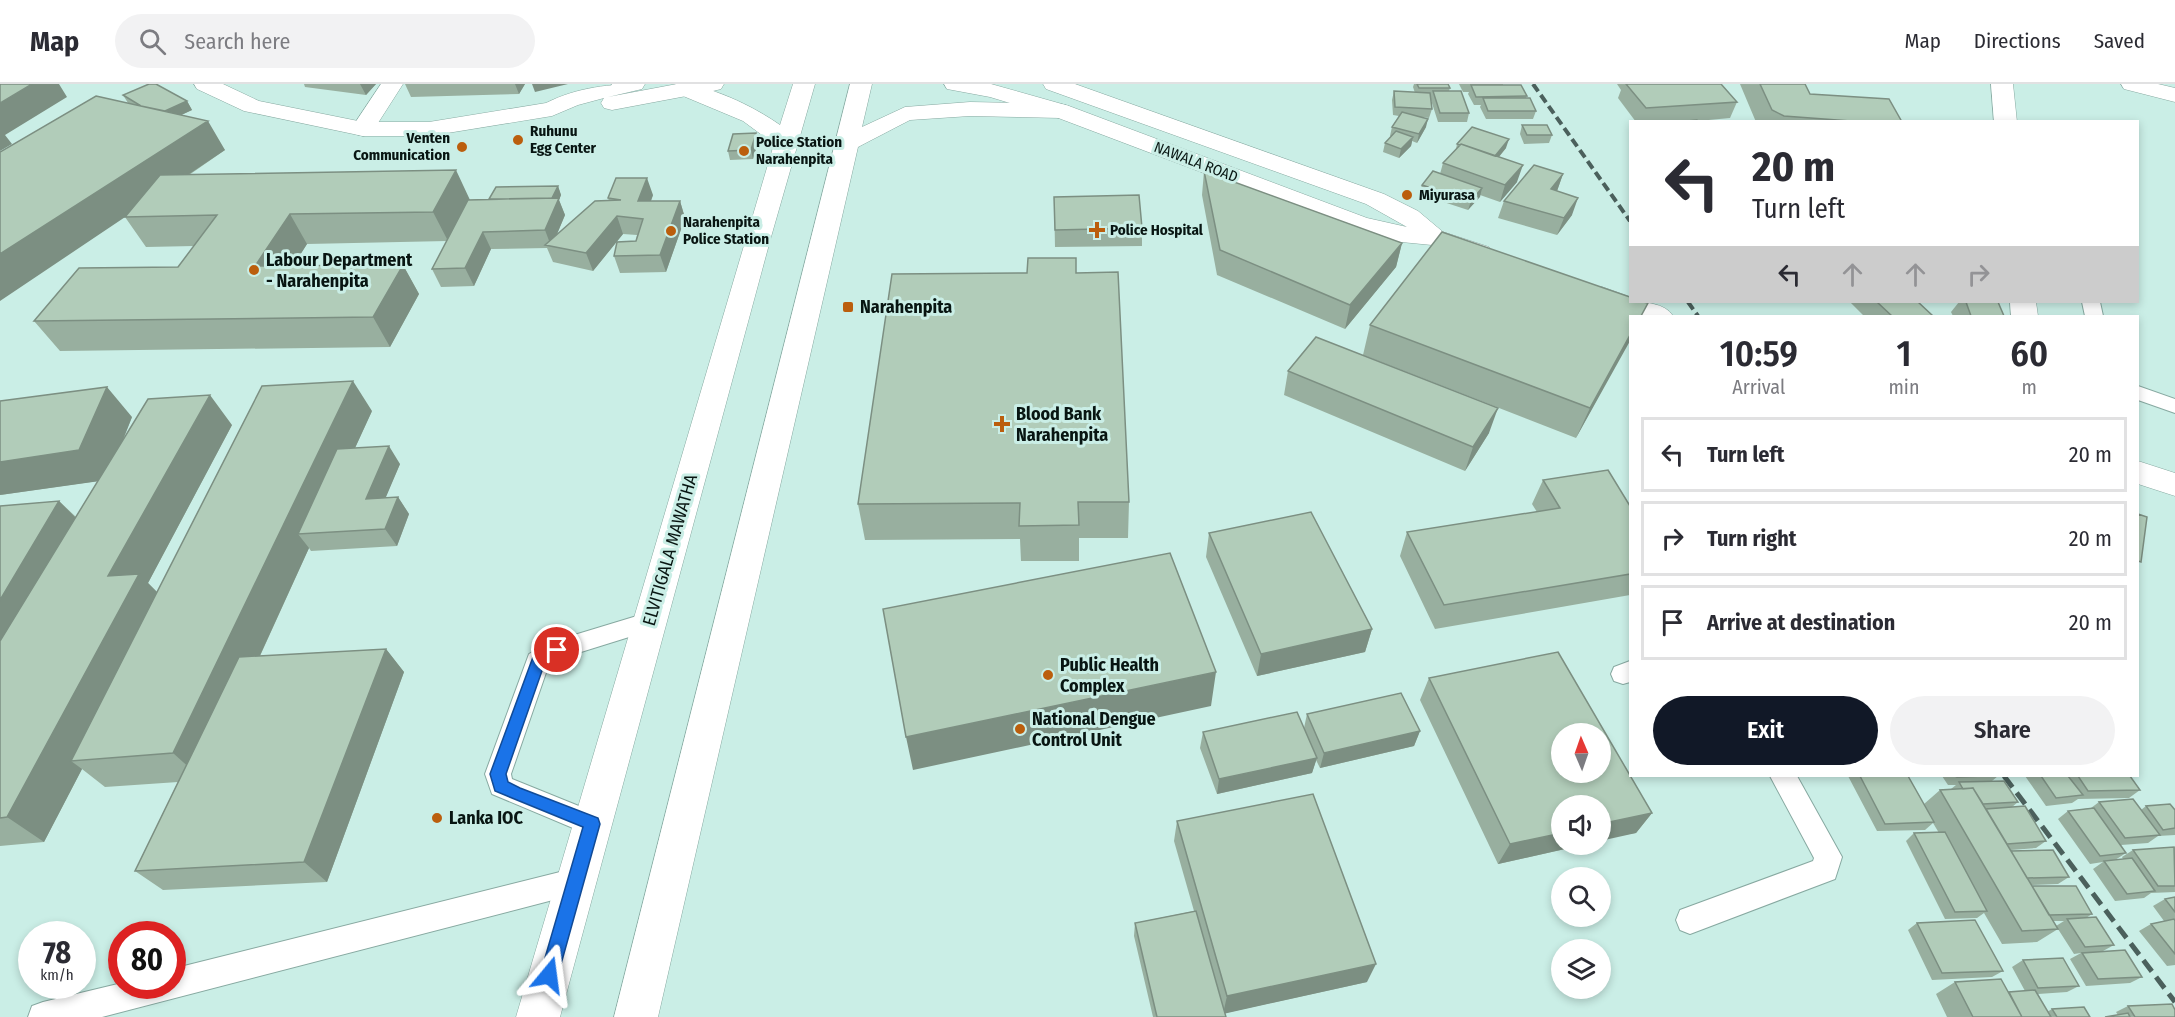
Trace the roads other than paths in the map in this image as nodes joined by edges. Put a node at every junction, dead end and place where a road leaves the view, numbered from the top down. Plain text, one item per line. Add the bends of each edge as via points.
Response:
1 (205, 84) edge
2 (392, 84) edge
3 (713, 84) edge
4 (804, 84) edge
5 (861, 84) edge
6 (956, 84) edge
7 (1054, 84) edge
8 (2002, 84) edge
9 (2132, 84) edge
10 (628, 85) edge
11 (684, 88) junction
12 (2175, 94) edge
13 (552, 108) junction
14 (1061, 111) junction
15 (2006, 120) edge
16 (363, 129) junction
17 (786, 142) junction
18 (846, 144) junction
19 (1436, 238) junction
20 (1499, 259) edge
21 (1581, 288) edge
22 (1635, 312) edge
23 (1653, 315) edge
24 (2139, 393) edge
25 (2175, 406) edge
26 (2139, 472) edge
27 (2175, 485) edge
28 (650, 621) junction
29 (1784, 777) edge
30 (592, 824) junction
31 (576, 881) junction
32 (1690, 920) dead end
33 (186, 980) edge
34 (115, 999) edge
35 (43, 1017) edge
36 (538, 1017) edge
37 (636, 1017) edge

1 - 16 main road via 252,106
2 - 16 main road
3 - 11 main road
4 - 17 main road, ELVITIGALA MAWATHA
5 - 18 main road
6 - 14 main road, NAWALA ROAD
7 - 19 main road, NAWALA ROAD via 1375,199 1409,216
8 - 15 main road
9 - 12 main road
10 - 13 main road
11 - 13 main road via 570,110
11 - 17 main road via 765,125
13 - 16 main road via 429,129
14 - 18 main road via 970,109 905,114
14 - 19 main road, NAWALA ROAD via 1358,223
17 - 28 main road, ELVITIGALA MAWATHA
18 - 37 main road
19 - 20 main road, NAWALA ROAD
21 - 22 main road
22 - 23 main road
24 - 25 lane
26 - 27 main road
28 - 30 main road, ELVITIGALA MAWATHA
28 - 30 lane via 557,650 538,661 498,774 501,786 514,794
29 - 32 lane via 1828,857 1825,870
30 - 31 main road, ELVITIGALA MAWATHA
31 - 33 lane
31 - 36 main road, ELVITIGALA MAWATHA
34 - 35 lane

